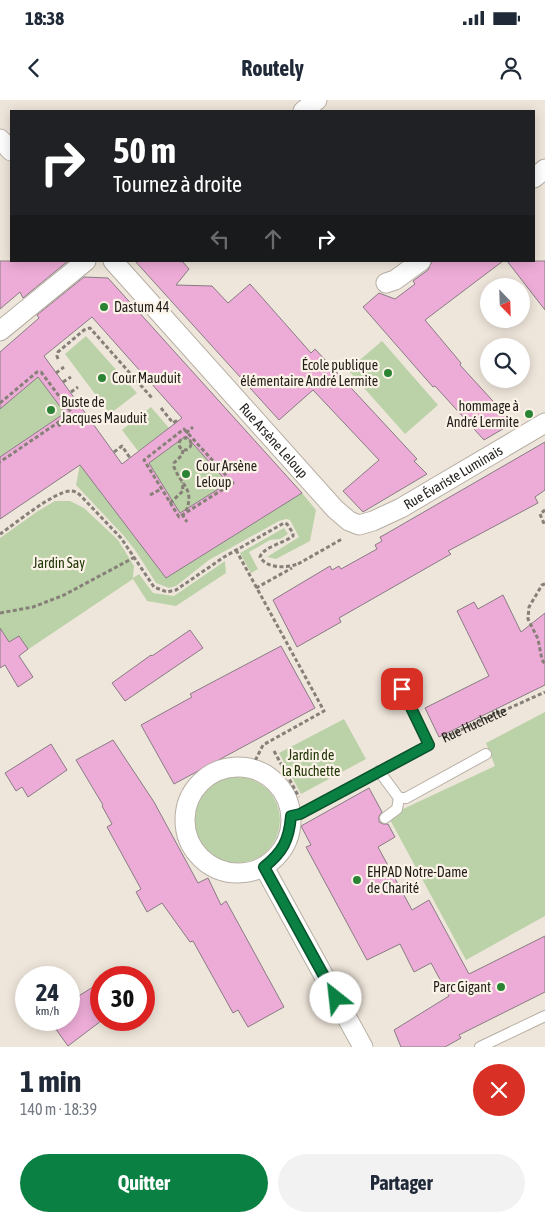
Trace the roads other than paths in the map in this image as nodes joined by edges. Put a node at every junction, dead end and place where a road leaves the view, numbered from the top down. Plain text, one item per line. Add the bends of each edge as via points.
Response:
1 (317, 100) edge
2 (304, 110) edge
3 (0, 139) edge
4 (10, 150) edge
5 (545, 169) edge
6 (535, 177) edge
7 (85, 262) edge
8 (114, 262) edge
9 (420, 262) edge
10 (386, 283) dead end
11 (0, 331) edge
12 (545, 424) edge
13 (366, 523) joint
14 (402, 689) dead end
15 (486, 754) dead end
16 (379, 771) junction
17 (399, 798) junction
18 (291, 816) junction
19 (385, 818) dead end
20 (264, 867) junction
21 (545, 1016) edge
22 (363, 1047) edge
23 (480, 1047) edge

1 - 2 street
3 - 4 street
5 - 6 street
7 - 11 street
8 - 13 street, Rue Arsène Leloup via 335,509 349,522
9 - 10 street
12 - 13 street, Rue Évariste Luminais via 400,508
14 - 16 lane, Rue Huchette via 429,745
15 - 17 lane via 406,798
16 - 17 lane
16 - 18 lane, Rue Huchette
17 - 19 lane via 397,809
18 - 20 street via 285,845
18 - 20 street via 287,800 278,786 266,775 251,769 234,767 217,771 192,794 186,810 185,827 190,844 200,858 214,868 230,873 247,873
20 - 22 street
21 - 23 lane

